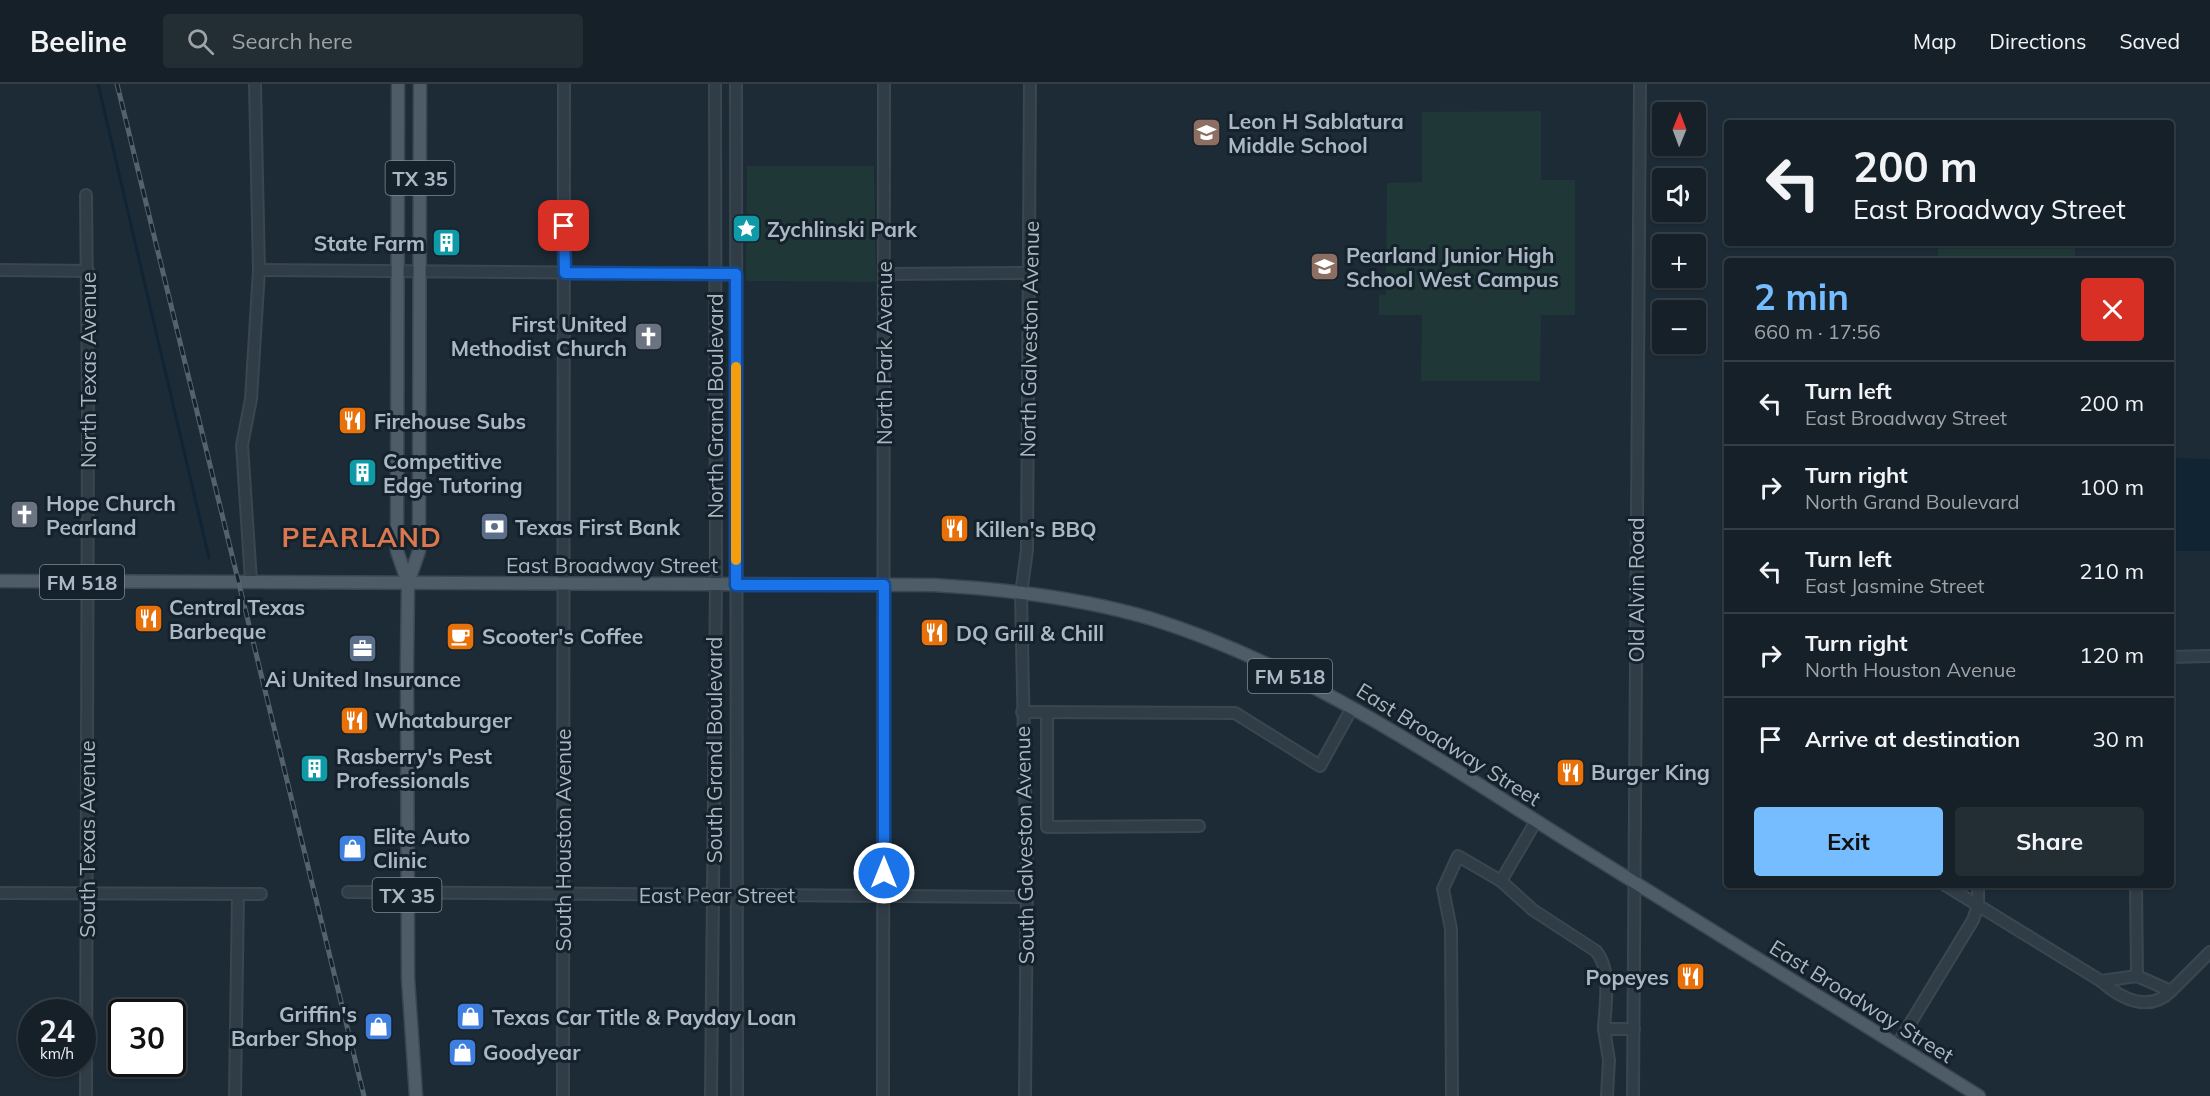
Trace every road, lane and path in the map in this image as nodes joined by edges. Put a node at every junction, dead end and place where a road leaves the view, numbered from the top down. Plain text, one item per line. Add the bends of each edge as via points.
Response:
1 (255, 84) edge
2 (398, 84) edge
3 (420, 84) edge
4 (564, 84) edge
5 (715, 84) edge
6 (736, 84) edge
7 (884, 84) edge
8 (1030, 84) edge
9 (1640, 84) edge
10 (86, 195) dead end
11 (0, 270) edge
12 (259, 270) junction
13 (88, 271) junction
14 (397, 272) junction
15 (419, 272) junction
16 (565, 273) junction
17 (1029, 273) junction
18 (715, 274) junction
19 (736, 274) junction
20 (884, 274) junction
21 (251, 581) junction
22 (0, 582) edge
23 (88, 582) junction
24 (408, 583) junction
25 (563, 584) junction
26 (716, 585) junction
27 (736, 585) junction
28 (884, 585) junction
29 (1021, 594) junction
30 (2210, 656) edge
31 (2174, 657) edge
32 (1352, 708) junction
33 (1022, 712) junction
34 (1047, 712) junction
35 (1536, 821) junction
36 (1199, 826) dead end
37 (1501, 881) junction
38 (1635, 882) junction
39 (1950, 888) edge
40 (1978, 888) edge
41 (2136, 888) edge
42 (348, 892) dead end
43 (0, 893) edge
44 (87, 893) junction
45 (407, 893) junction
46 (238, 894) junction
47 (261, 894) dead end
48 (563, 895) junction
49 (713, 895) junction
50 (737, 895) junction
51 (884, 896) junction
52 (1026, 897) junction
53 (1978, 905) junction
54 (2210, 952) edge
55 (2137, 976) junction
56 (2101, 981) junction
57 (2171, 991) junction
58 (1604, 1029) junction
59 (1634, 1029) junction
60 (1897, 1045) junction
61 (86, 1096) edge
62 (235, 1096) edge
63 (416, 1096) edge
64 (563, 1096) edge
65 (711, 1096) edge
66 (737, 1096) edge
67 (883, 1096) edge
68 (1025, 1096) edge
69 (1452, 1096) edge
70 (1607, 1096) edge
71 (1632, 1096) edge
72 (1978, 1096) edge

1 - 12 street
2 - 14 main road, TX 35
3 - 15 main road, TX 35
4 - 16 street, South Houston Avenue
5 - 18 street, North Grand Boulevard
6 - 19 street, North Grand Boulevard
7 - 20 street, North Park Avenue
8 - 17 street, North Galveston Avenue
9 - 38 street, Old Alvin Road
10 - 13 street, North Texas Avenue
11 - 13 street
12 - 14 street
12 - 21 street via 251,399 242,445
13 - 23 street, North Texas Avenue
14 - 15 street
14 - 24 main road, TX 35 via 397,551
15 - 16 street
15 - 24 main road, TX 35 via 419,551
16 - 18 street
16 - 25 street, South Houston Avenue
17 - 20 street
17 - 29 street, North Galveston Avenue via 1027,550
18 - 19 street
18 - 26 street, North Grand Boulevard
19 - 27 street, North Grand Boulevard
20 - 28 street, North Park Avenue
21 - 23 main road, FM 518
21 - 24 main road, FM 518
22 - 23 main road, FM 518
23 - 44 street, South Texas Avenue
24 - 25 main road, East Broadway Street / FM 518
24 - 45 main road, TX 35
25 - 26 main road, East Broadway Street / FM 518
25 - 48 street, South Houston Avenue
26 - 27 main road, East Broadway Street / FM 518
26 - 49 street, South Grand Boulevard
27 - 28 main road, East Broadway Street / FM 518
27 - 50 street, South Grand Boulevard
28 - 29 main road, East Broadway Street / FM 518 via 963,587
28 - 51 street, North Park Avenue
29 - 32 main road, East Broadway Street / FM 518 via 1092,604 1186,631
29 - 33 street, South Galveston Avenue
30 - 31 street
32 - 34 street via 1320,766 1235,713
32 - 35 main road, East Broadway Street / FM 518
33 - 34 street
33 - 52 street, South Galveston Avenue
34 - 36 street via 1047,827
35 - 37 street
35 - 38 main road, East Broadway Street / FM 518
37 - 58 street via 1533,910 1604,960
37 - 69 street via 1458,856 1443,889 1451,929
38 - 59 street, Old Alvin Road
38 - 60 main road, East Broadway Street / FM 518
39 - 53 street
40 - 53 street
41 - 55 street
42 - 45 street, East Pear Street
43 - 44 street
44 - 46 street
44 - 61 street, South Texas Avenue
45 - 48 street, East Pear Street
45 - 63 main road, TX 35 via 408,1006
46 - 47 street
46 - 62 street
48 - 49 street, East Pear Street
48 - 64 street, South Houston Avenue
49 - 50 street, East Pear Street
49 - 65 street, South Grand Boulevard
50 - 51 street, East Pear Street
50 - 66 street, South Grand Boulevard
51 - 52 street, East Pear Street
51 - 67 street, North Park Avenue
52 - 68 street, South Galveston Avenue
53 - 56 street
53 - 60 street via 1973,920
54 - 57 street
55 - 56 street
55 - 57 street
56 - 57 street via 2114,992 2140,1002 2163,999
58 - 59 street
58 - 70 street via 1609,1060
59 - 71 street, Old Alvin Road
60 - 72 main road, East Broadway Street / FM 518

